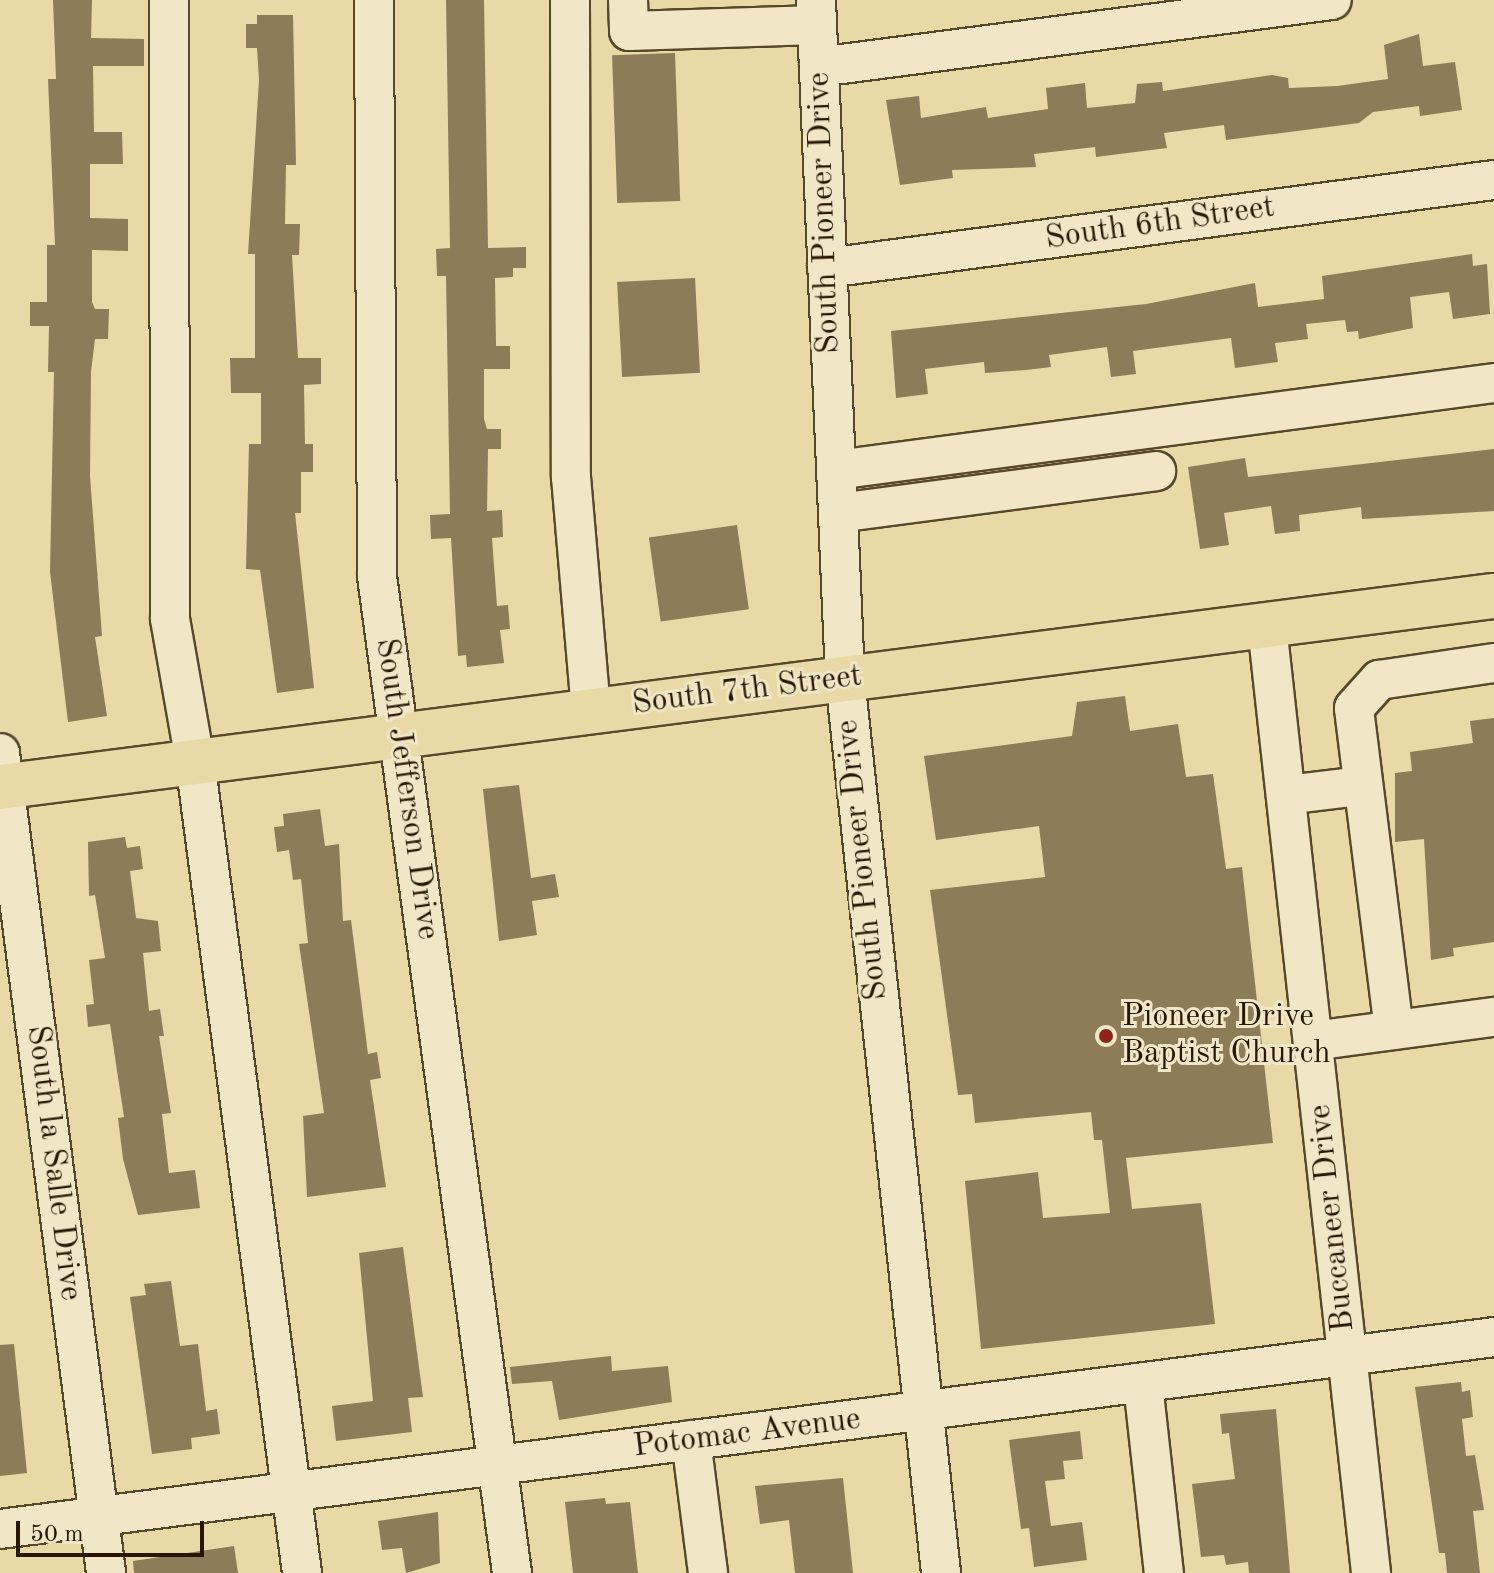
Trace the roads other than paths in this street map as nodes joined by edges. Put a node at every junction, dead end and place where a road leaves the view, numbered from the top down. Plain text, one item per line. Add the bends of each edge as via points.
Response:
1 (169, 0) edge
2 (374, 0) edge
3 (570, 0) edge
4 (628, 0) edge
5 (1332, 0) edge
6 (817, 12) edge
7 (819, 67) junction
8 (1494, 180) edge
9 (827, 268) junction
10 (1494, 383) edge
11 (836, 470) junction
12 (1156, 471) dead end
13 (838, 513) junction
14 (1494, 596) edge
15 (1267, 626) junction
16 (1494, 663) edge
17 (845, 679) junction
18 (591, 711) junction
19 (398, 735) junction
20 (195, 761) junction
21 (1, 775) edge
22 (1360, 786) junction
23 (1286, 795) junction
24 (1494, 1017) edge
25 (1394, 1030) junction
26 (1313, 1041) junction
27 (1494, 1337) edge
28 (1349, 1358) junction
29 (1143, 1384) junction
30 (923, 1413) junction
31 (691, 1440) junction
32 (497, 1463) junction
33 (291, 1491) junction
34 (99, 1517) junction
35 (0, 1529) edge
36 (106, 1573) edge
37 (302, 1573) edge
38 (512, 1573) edge
39 (708, 1573) edge
40 (941, 1573) edge
41 (1164, 1573) edge
42 (1371, 1573) edge

1 - 20 street via 170,619
2 - 19 street, South Jefferson Drive via 373,460 377,576
3 - 18 street via 571,477
4 - 6 street via 629,31
5 - 7 street
6 - 7 street, South Pioneer Drive
7 - 9 street, South Pioneer Drive
8 - 9 street, South 6th Street
9 - 11 street, South Pioneer Drive
10 - 11 street
11 - 13 street, South Pioneer Drive
12 - 13 street
13 - 17 street, South Pioneer Drive
14 - 15 main road, South 7th Street
15 - 17 main road, South 7th Street
15 - 23 street, Buccaneer Drive
16 - 22 street via 1397,675 1363,692 1351,726
17 - 18 main road, South 7th Street
17 - 30 street, South Pioneer Drive
18 - 19 main road, South 7th Street
19 - 20 main road, South 7th Street
19 - 32 street, South Jefferson Drive
20 - 21 main road, South 7th Street
20 - 33 street
21 - 34 street, South la Salle Drive
22 - 23 street
22 - 25 street
23 - 26 street, Buccaneer Drive
24 - 25 street
25 - 26 street
26 - 28 street, Buccaneer Drive
27 - 28 street, Potomac Avenue
28 - 29 street, Potomac Avenue
28 - 42 street, Buccaneer Drive
29 - 30 street, Potomac Avenue
29 - 41 street
30 - 31 street, Potomac Avenue
30 - 40 street, South Pioneer Drive
31 - 32 street, Potomac Avenue
31 - 39 street
32 - 33 street, Potomac Avenue
32 - 38 street, South Jefferson Drive
33 - 34 street, Potomac Avenue
33 - 37 street
34 - 35 street, Potomac Avenue
34 - 36 street, South la Salle Drive

